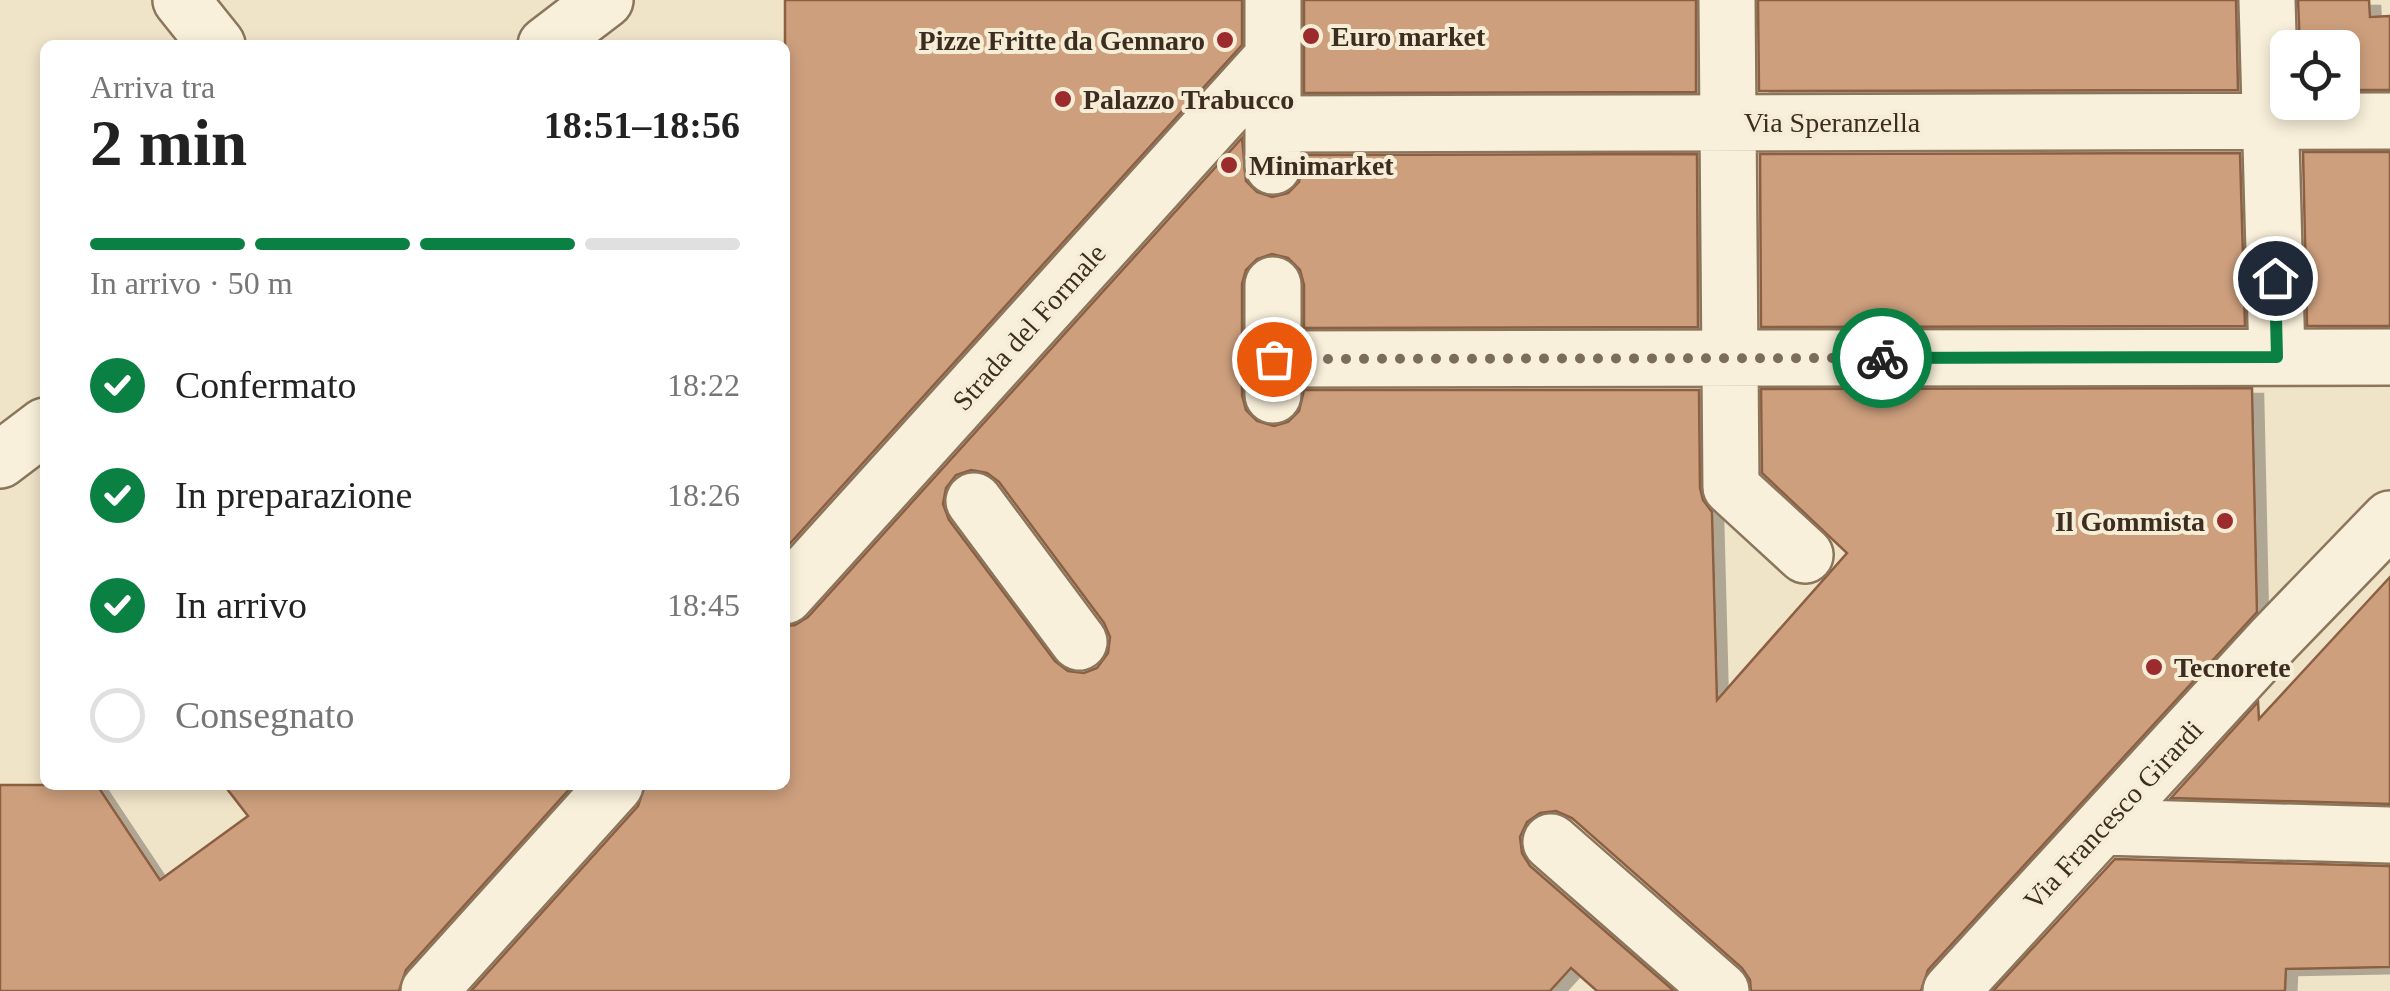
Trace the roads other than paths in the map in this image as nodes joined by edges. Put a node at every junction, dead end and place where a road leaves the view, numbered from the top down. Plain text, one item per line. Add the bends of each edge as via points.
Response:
1 (181, 0) edge
2 (605, 0) edge
3 (1273, 0) edge
4 (1727, 0) edge
5 (2267, 0) edge
6 (213, 40) edge
7 (553, 40) edge
8 (1273, 57) junction
9 (1728, 122) junction
10 (2270, 122) junction
11 (2390, 122) edge
12 (1273, 285) dead end
13 (2390, 356) edge
14 (2277, 357) junction
15 (1730, 358) junction
16 (40, 430) edge
17 (0, 460) edge
18 (974, 502) dead end
19 (2390, 519) edge
20 (1805, 555) dead end
21 (790, 590) edge
22 (1079, 642) dead end
23 (610, 790) edge
24 (2102, 827) junction
25 (2390, 835) edge
26 (1551, 842) dead end
27 (429, 991) edge
28 (1721, 991) edge
29 (1951, 991) edge

1 - 6 street
2 - 7 street
3 - 8 street
4 - 9 street
5 - 10 street
8 - 9 street, Via Speranzella via 1273,144
8 - 21 street, Strada del Formale
9 - 10 street, Via Speranzella
9 - 15 street
10 - 11 street, Via Speranzella
10 - 14 street
12 - 15 street via 1274,377
13 - 14 street
14 - 15 street
15 - 20 street via 1732,487
16 - 17 street
18 - 22 street
19 - 24 street, Via Francesco Girardi
23 - 27 street
24 - 25 street
24 - 29 street, Via Francesco Girardi
26 - 28 street

